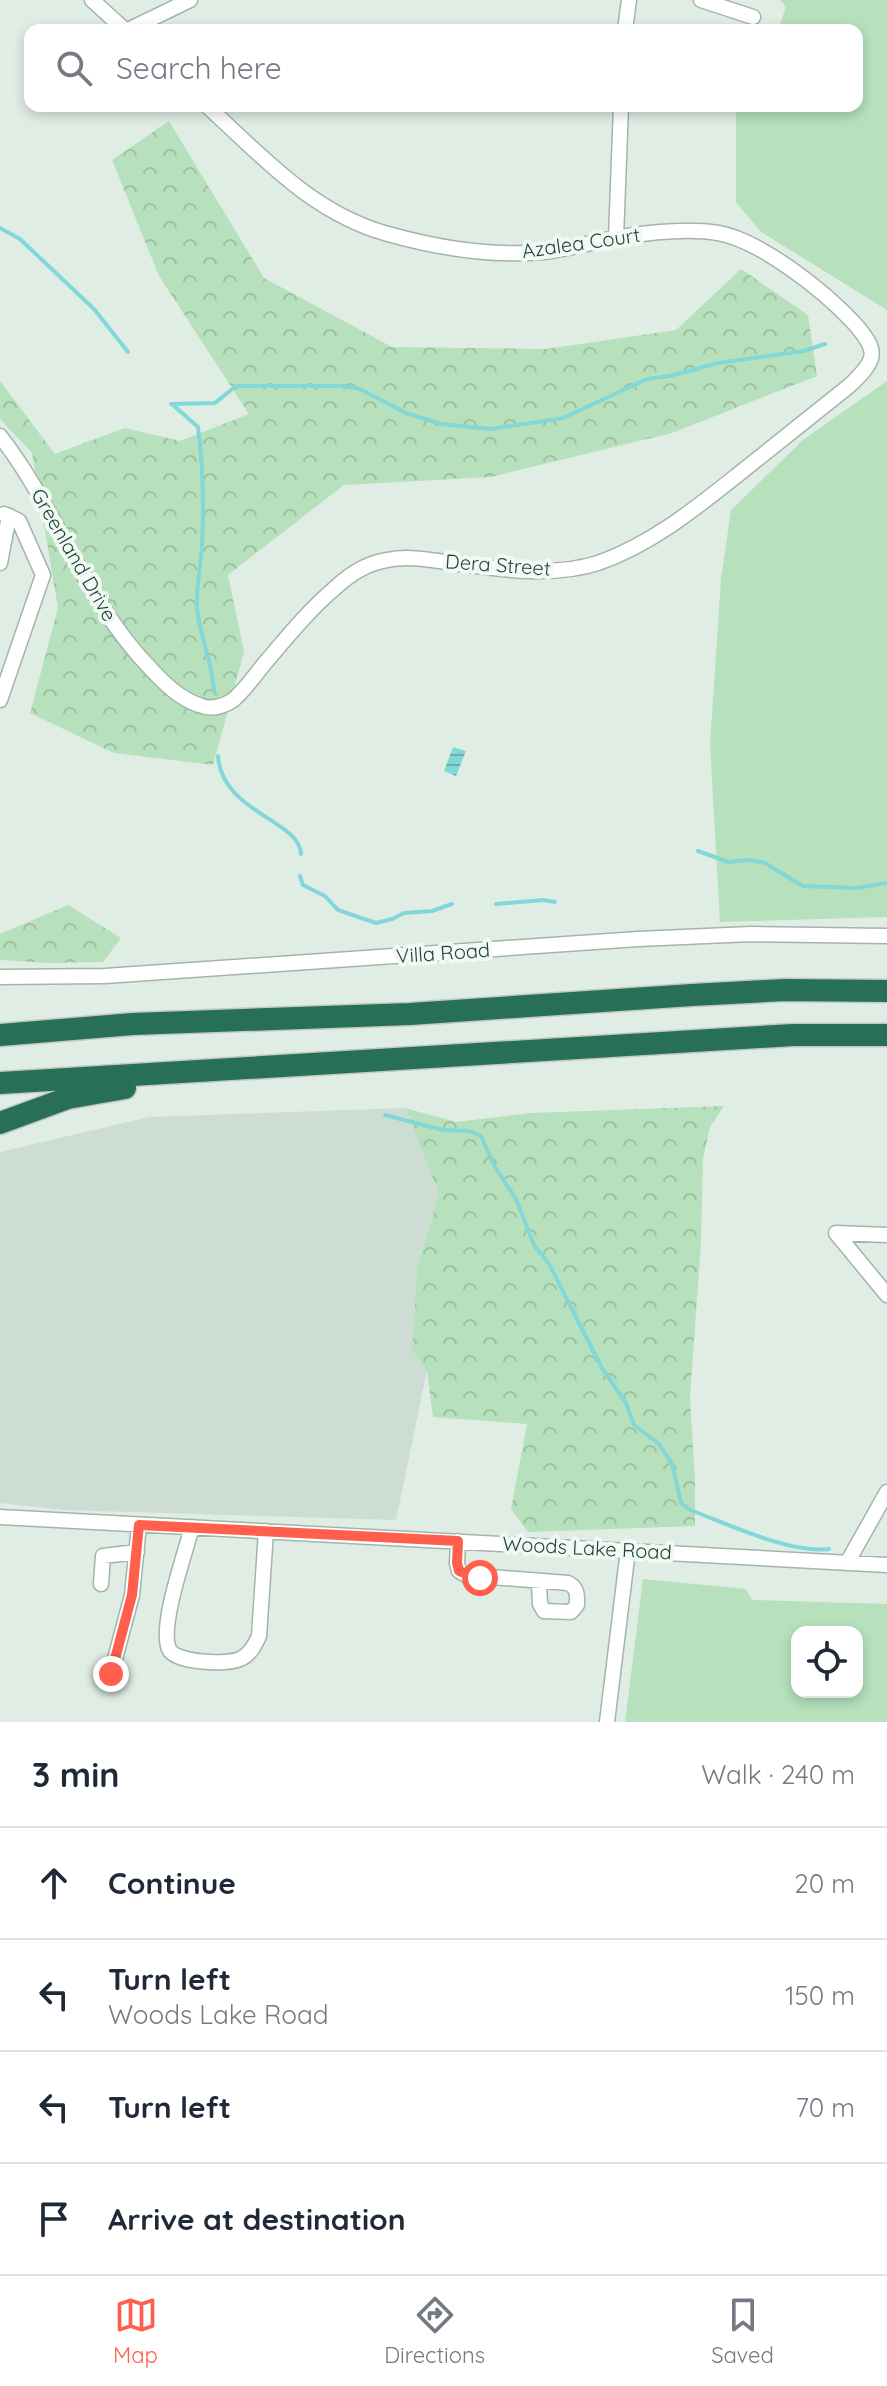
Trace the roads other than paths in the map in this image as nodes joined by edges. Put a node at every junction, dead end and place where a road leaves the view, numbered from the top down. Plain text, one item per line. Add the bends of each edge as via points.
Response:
1 (92, 0) edge
2 (190, 0) edge
3 (629, 0) edge
4 (701, 0) edge
5 (753, 17) dead end
6 (119, 24) edge
7 (139, 24) edge
8 (626, 24) edge
9 (214, 112) edge
10 (621, 112) edge
11 (616, 238) junction
12 (869, 340) joint
13 (0, 436) edge
14 (5, 514) edge
15 (0, 563) edge
16 (234, 699) joint
17 (0, 700) edge
18 (887, 936) edge
19 (0, 977) edge
20 (887, 991) edge
21 (0, 1021) edge
22 (133, 1024) junction
23 (0, 1035) edge
24 (887, 1035) edge
25 (244, 1069) junction
26 (0, 1083) edge
27 (0, 1123) edge
28 (887, 1235) edge
29 (887, 1295) edge
30 (887, 1492) edge
31 (0, 1517) edge
32 (139, 1525) junction
33 (192, 1527) junction
34 (266, 1531) junction
35 (458, 1541) junction
36 (628, 1550) junction
37 (137, 1552) junction
38 (847, 1563) junction
39 (887, 1565) edge
40 (539, 1582) dead end
41 (101, 1584) dead end
42 (111, 1674) dead end
43 (607, 1722) edge

1 - 6 street
2 - 7 street
3 - 8 street
4 - 5 street
9 - 11 street, Azalea Court via 297,188 360,225 466,251 576,248
10 - 11 street
11 - 12 street, Azalea Court via 716,233 758,247 849,318
12 - 16 street, Dera Street via 872,356 861,375 659,534 596,564 553,571 407,558 369,565 334,589
13 - 16 street, Greenland Drive via 101,606 141,659 181,696 200,706 223,706
14 - 15 street
14 - 17 street via 19,521 43,575
18 - 19 street, Villa Road via 638,939 105,976
20 - 22 highway via 785,990 410,1014
21 - 22 highway
22 - 23 highway
24 - 25 highway via 793,1035
25 - 26 highway
25 - 27 highway via 68,1098
28 - 29 street via 836,1233
30 - 38 street
31 - 32 street, Woods Lake Road
32 - 33 street, Woods Lake Road
32 - 37 street
33 - 34 street, Woods Lake Road
33 - 34 street via 166,1631 169,1648 182,1660 241,1659 255,1647
34 - 35 street, Woods Lake Road
35 - 36 street, Woods Lake Road
35 - 40 street via 457,1563 466,1575
36 - 38 street, Woods Lake Road
36 - 43 street
37 - 41 street via 103,1556
37 - 42 street via 132,1595
38 - 39 street, Woods Lake Road

